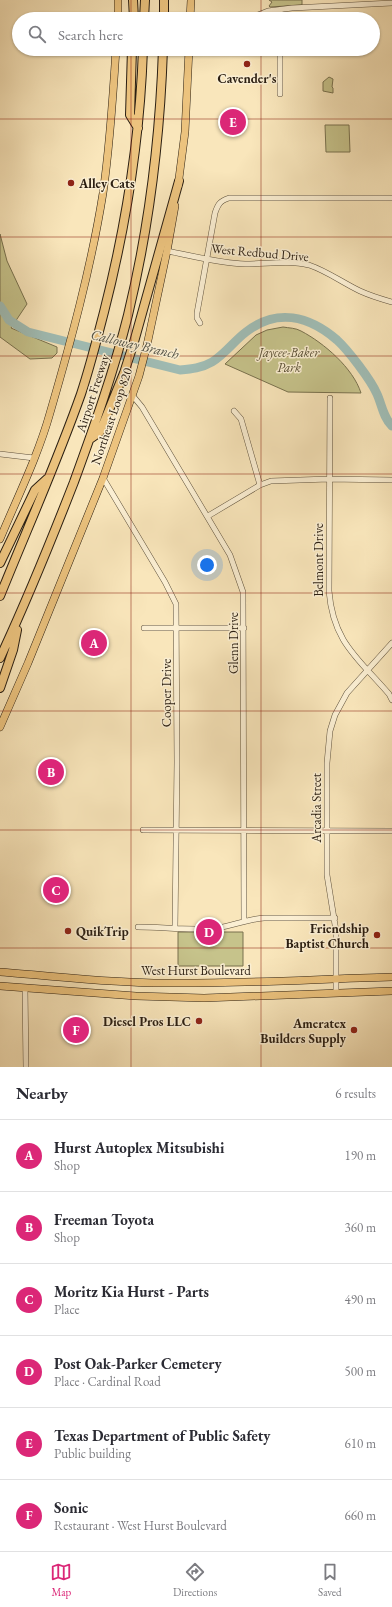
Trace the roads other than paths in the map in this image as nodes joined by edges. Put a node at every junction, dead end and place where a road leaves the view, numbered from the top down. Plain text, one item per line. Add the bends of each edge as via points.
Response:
1 (118, 0) edge
2 (133, 0) edge
3 (145, 0) edge
4 (163, 0) edge
5 (191, 0) edge
6 (392, 3) edge
7 (277, 10) junction
8 (118, 12) edge
9 (134, 12) edge
10 (144, 12) edge
11 (164, 12) edge
12 (190, 12) edge
13 (266, 12) edge
14 (273, 12) edge
15 (116, 56) edge
16 (132, 56) edge
17 (143, 56) edge
18 (163, 56) edge
19 (189, 56) edge
20 (280, 56) edge
21 (280, 94) dead end
22 (138, 128) junction
23 (179, 181) junction
24 (392, 198) edge
25 (167, 251) junction
26 (206, 259) junction
27 (392, 302) edge
28 (200, 323) dead end
29 (132, 395) junction
30 (330, 398) dead end
31 (234, 411) dead end
32 (90, 439) junction
33 (0, 454) edge
34 (34, 458) junction
35 (49, 478) junction
36 (103, 478) junction
37 (329, 479) junction
38 (392, 480) edge
39 (260, 485) junction
40 (208, 516) junction
41 (0, 539) edge
42 (0, 563) edge
43 (0, 596) edge
44 (20, 615) junction
45 (177, 627) junction
46 (144, 628) dead end
47 (244, 628) junction
48 (392, 643) edge
49 (0, 658) edge
50 (367, 671) junction
51 (0, 688) edge
52 (392, 700) edge
53 (0, 727) edge
54 (143, 830) dead end
55 (176, 830) junction
56 (242, 830) junction
57 (327, 831) junction
58 (392, 831) edge
59 (335, 918) junction
60 (244, 921) junction
61 (138, 927) dead end
62 (175, 928) junction
63 (0, 972) edge
64 (392, 977) edge
65 (336, 978) junction
66 (0, 986) edge
67 (26, 988) junction
68 (392, 991) edge
69 (336, 992) junction
70 (26, 1067) edge

1 - 8 main road
2 - 9 highway
3 - 10 highway
4 - 11 highway
5 - 12 main road
6 - 7 street
7 - 13 street
7 - 14 street
15 - 34 main road via 103,194 93,244 67,356
16 - 22 highway via 130,115
17 - 22 highway, Airport Freeway
18 - 32 highway, Airport Freeway via 155,163 134,290
19 - 23 main road, Northeast Loop 820 via 185,132
20 - 21 street
22 - 35 highway, Airport Freeway via 118,257 99,332 81,393
23 - 25 main road, Northeast Loop 820
23 - 32 highway via 124,373 100,432
24 - 26 street via 222,200 217,205
25 - 26 street, West Redbud Drive
25 - 29 main road, Northeast Loop 820 via 147,345
26 - 27 street, West Redbud Drive via 245,264 308,265 360,291
26 - 28 street via 197,313
29 - 36 main road, Northeast Loop 820
29 - 40 street, Glenn Drive via 142,407
30 - 37 street, Belmont Drive
31 - 39 street via 241,419
32 - 44 highway, Airport Freeway
33 - 34 street
34 - 41 main road
35 - 42 highway via 35,490
35 - 43 highway, Airport Freeway
36 - 45 street, Cooper Drive via 173,596
36 - 53 main road, Northeast Loop 820
37 - 38 street
37 - 39 street via 283,479
37 - 50 street, Belmont Drive via 330,604 344,643
39 - 40 street
40 - 47 street, Glenn Drive via 230,555 241,583
44 - 49 highway, Airport Freeway
44 - 51 highway via 13,650
45 - 46 street
45 - 47 street
45 - 55 street, Cooper Drive
47 - 56 street, Glenn Drive
48 - 50 street, Arcadia Street
50 - 52 street, Belmont Drive
50 - 57 street, Arcadia Street via 341,702 330,731 327,763
54 - 55 street
55 - 56 street
55 - 62 street, Cooper Drive
56 - 57 street
56 - 60 street, Glenn Drive
57 - 58 street
57 - 59 street, Arcadia Street via 327,875
59 - 60 street via 264,918
59 - 65 street, Arcadia Street
60 - 62 street via 215,928
61 - 62 street
63 - 65 main road, West Hurst Boulevard via 163,983 268,982
64 - 65 main road, West Hurst Boulevard
65 - 69 street, Arcadia Street
66 - 67 main road, West Hurst Boulevard
67 - 69 main road, West Hurst Boulevard via 204,998
67 - 70 street
68 - 69 main road, West Hurst Boulevard

